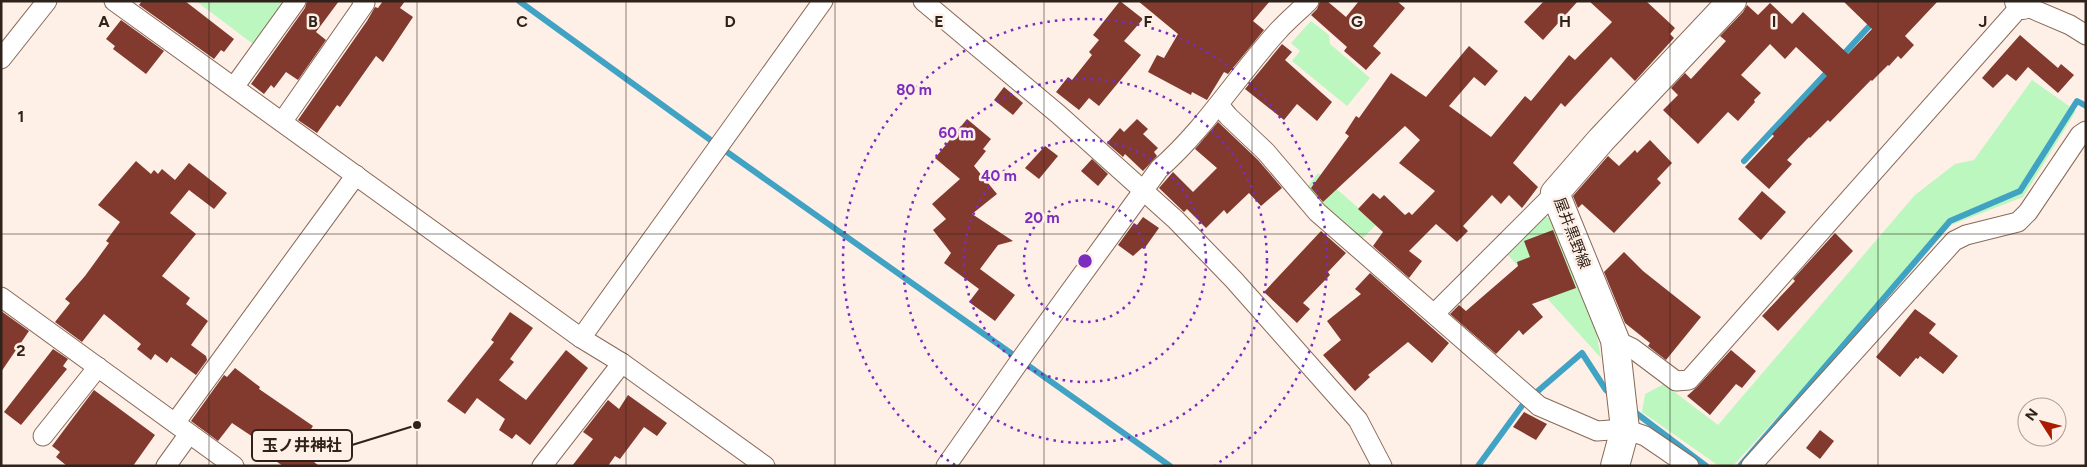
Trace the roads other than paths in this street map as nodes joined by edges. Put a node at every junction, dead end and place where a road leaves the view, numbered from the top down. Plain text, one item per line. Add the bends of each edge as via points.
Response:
1 (47, 1) edge
2 (114, 1) edge
3 (296, 1) edge
4 (362, 1) edge
5 (824, 1) edge
6 (923, 1) edge
7 (1309, 1) edge
8 (1732, 1) edge
9 (2022, 2) edge
10 (2086, 35) edge
11 (1, 59) edge
12 (234, 87) junction
13 (1219, 105) junction
14 (282, 122) junction
15 (2086, 131) edge
16 (356, 175) junction
17 (1144, 192) junction
18 (1555, 192) junction
19 (1, 296) edge
20 (1434, 314) junction
21 (581, 338) junction
22 (1614, 340) junction
23 (622, 363) junction
24 (98, 367) junction
25 (182, 428) junction
26 (1625, 429) junction
27 (43, 436) dead end
28 (166, 466) edge
29 (234, 466) edge
30 (542, 466) edge
31 (765, 466) edge
32 (946, 466) edge
33 (1382, 466) edge
34 (1614, 466) edge
35 (1689, 466) edge
36 (1751, 466) edge

1 - 11 street
2 - 12 street
3 - 12 street
4 - 14 street via 365,3
5 - 21 street
6 - 17 street via 1058,114
7 - 13 street via 1278,31
8 - 18 main road, 屋井黒野線
9 - 10 street
9 - 22 street via 1689,380 1676,381 1632,348
12 - 14 street
13 - 17 street via 1159,169
13 - 20 street via 1266,152 1317,212
14 - 16 street
15 - 36 street via 2018,222 1954,241
16 - 21 street
16 - 25 street
17 - 32 street
17 - 33 street via 1234,280 1358,420
18 - 20 street
18 - 22 main road, 屋井黒野線
19 - 24 street
20 - 26 street via 1539,406 1597,431
21 - 23 street
22 - 26 main road, 屋井黒野線
23 - 30 street
23 - 31 street
24 - 25 street
24 - 27 street
25 - 28 street
25 - 29 street
26 - 34 main road, 屋井黒野線
26 - 35 street via 1645,436

